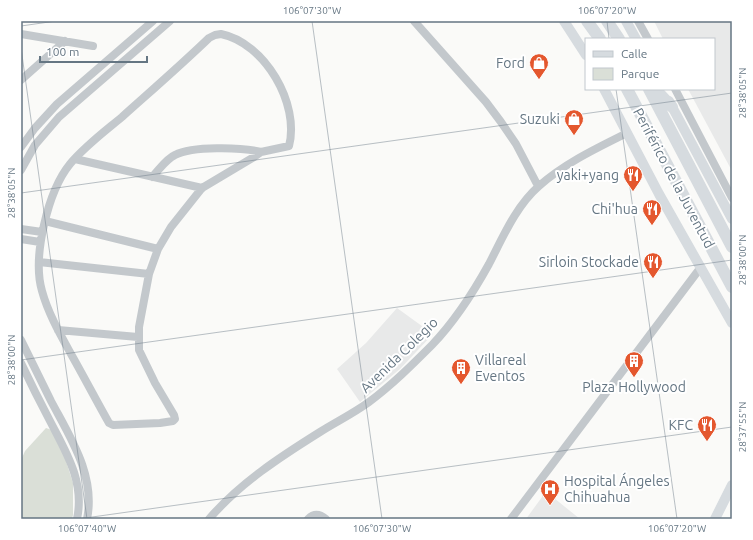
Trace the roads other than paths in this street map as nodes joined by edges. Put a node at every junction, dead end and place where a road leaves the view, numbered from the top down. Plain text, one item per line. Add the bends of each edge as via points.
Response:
1 (153, 21) edge
2 (170, 21) edge
3 (414, 21) edge
4 (564, 21) edge
5 (587, 21) edge
6 (607, 21) edge
7 (626, 21) edge
8 (638, 21) edge
9 (21, 34) edge
10 (599, 38) edge
11 (618, 38) edge
12 (635, 38) edge
13 (647, 38) edge
14 (65, 41) junction
15 (93, 46) dead end
16 (585, 53) edge
17 (21, 80) edge
18 (605, 90) edge
19 (629, 90) edge
20 (650, 90) edge
21 (656, 90) edge
22 (663, 90) edge
23 (676, 90) edge
24 (672, 107) junction
25 (690, 116) junction
26 (679, 121) junction
27 (627, 133) junction
28 (21, 147) edge
29 (261, 152) junction
30 (75, 159) junction
31 (21, 170) edge
32 (152, 177) junction
33 (538, 186) junction
34 (202, 188) junction
35 (732, 198) edge
36 (732, 219) edge
37 (45, 221) junction
38 (21, 228) edge
39 (42, 232) junction
40 (21, 239) edge
41 (40, 242) junction
42 (732, 247) edge
43 (158, 249) junction
44 (39, 262) junction
45 (701, 267) junction
46 (149, 274) junction
47 (732, 287) edge
48 (732, 323) edge
49 (58, 330) junction
50 (138, 337) junction
51 (21, 340) edge
52 (21, 363) edge
53 (732, 485) edge
54 (77, 519) edge
55 (87, 519) edge
56 (209, 519) edge
57 (308, 519) edge
58 (326, 519) edge
59 (510, 519) edge
60 (716, 519) edge

1 - 28 street via 57,104
2 - 31 street via 60,117 35,145
3 - 33 street via 486,102 516,144
4 - 16 main road
5 - 10 highway
6 - 11 highway
7 - 12 main road
8 - 13 street
9 - 14 street
14 - 15 street
14 - 17 street
18 - 27 main road
19 - 47 highway, Periférico de la Juventud
20 - 42 highway, Periférico de la Juventud
21 - 24 highway
22 - 24 main road
23 - 25 street
24 - 26 main road
25 - 26 street
25 - 35 street
26 - 36 main road
27 - 33 street, Avenida Colegio via 583,156
27 - 45 main road
29 - 30 street via 289,146 292,134 291,121 285,96 257,54 245,44 221,34 209,38
29 - 32 street via 205,149 183,152 173,156
29 - 34 street
30 - 32 street
30 - 37 street via 64,172
32 - 34 street
33 - 56 street, Avenida Colegio via 506,230 465,304 432,345 369,402 256,476 233,494
34 - 43 street
37 - 39 street
37 - 43 street
38 - 39 street
39 - 41 street
40 - 41 street
41 - 44 street
43 - 46 street
44 - 46 street
44 - 49 street via 41,290
45 - 48 main road
45 - 59 street
46 - 50 street
49 - 50 street
49 - 50 street via 109,423 113,425 173,421 174,415 139,350
51 - 55 street via 76,449 89,498
52 - 54 street via 70,459 77,480
53 - 60 main road
57 - 58 street via 318,514

